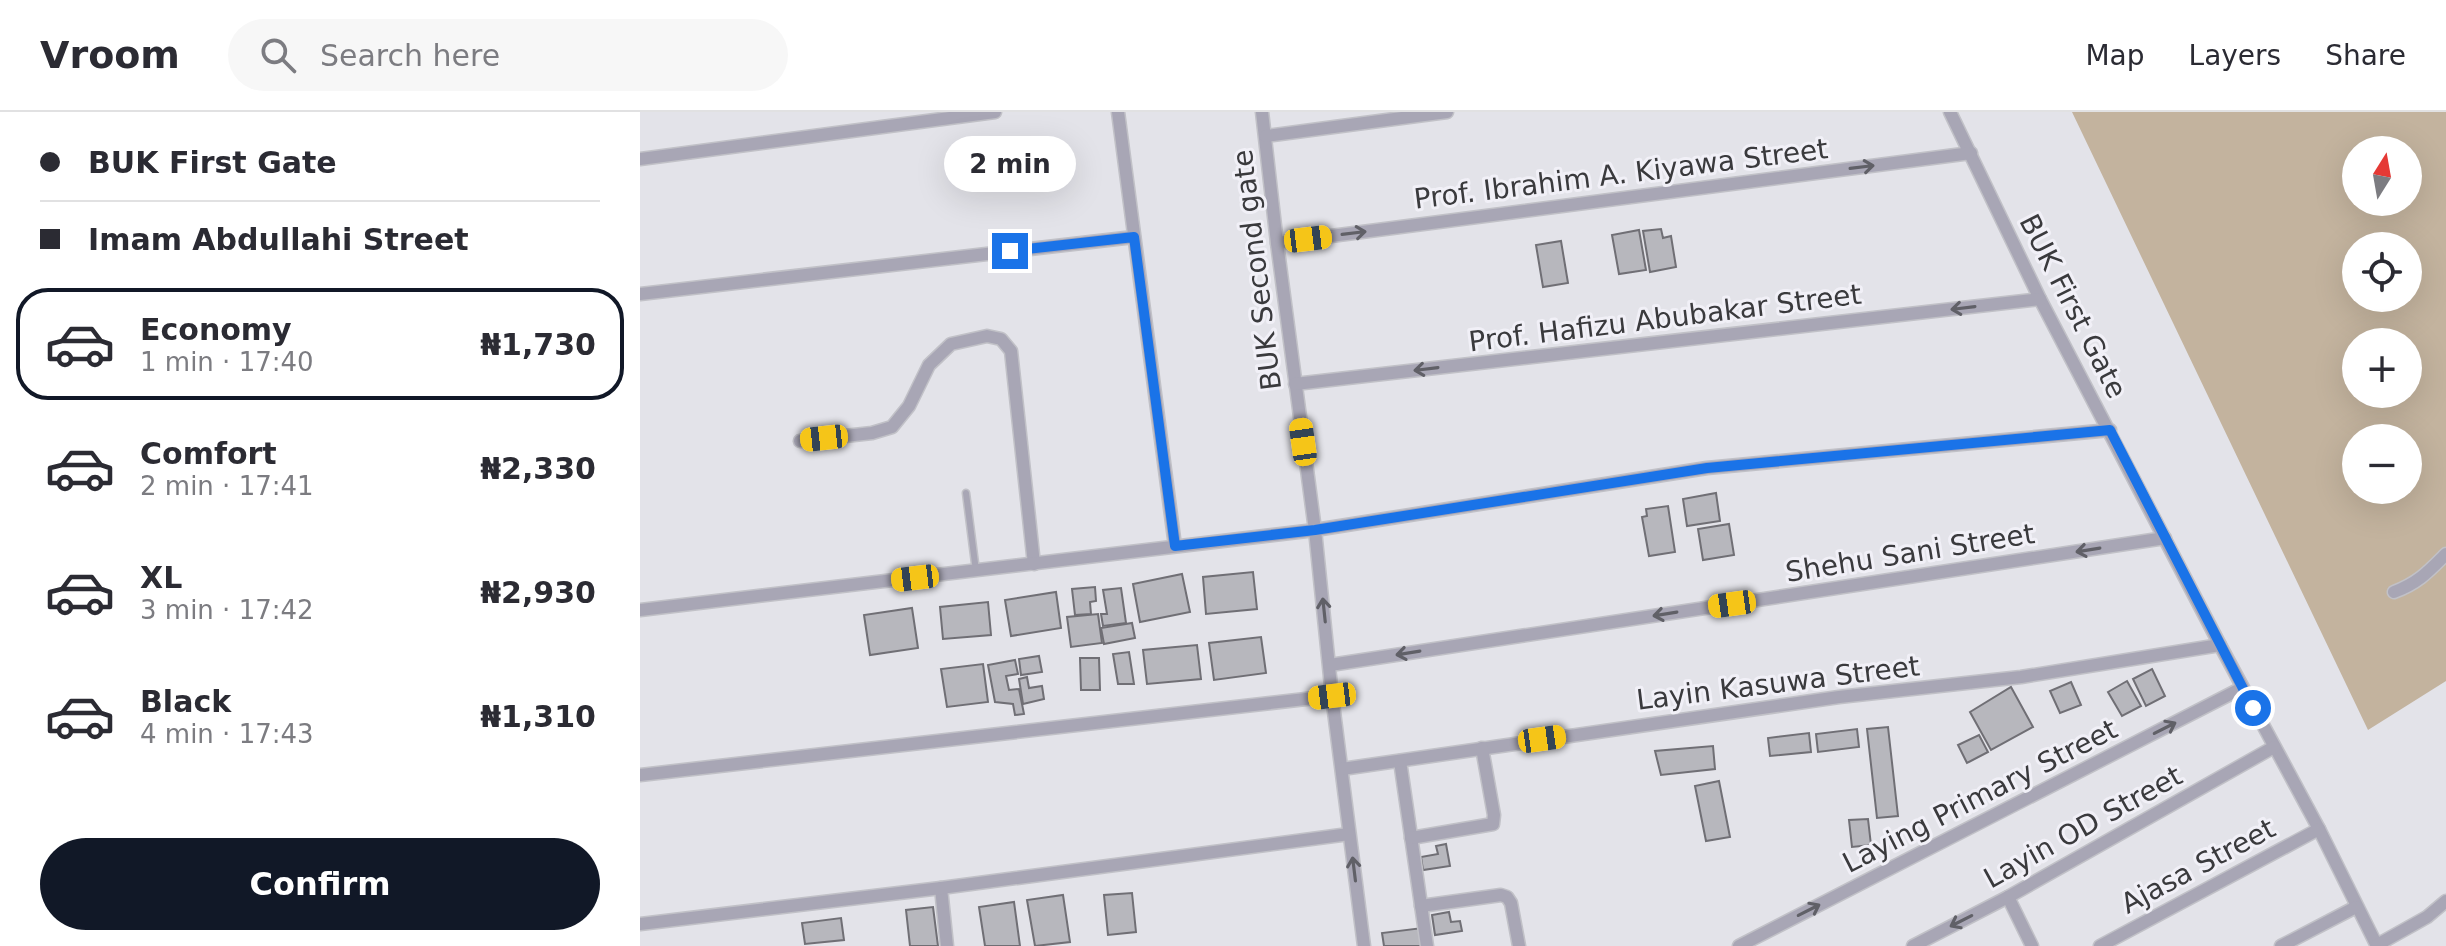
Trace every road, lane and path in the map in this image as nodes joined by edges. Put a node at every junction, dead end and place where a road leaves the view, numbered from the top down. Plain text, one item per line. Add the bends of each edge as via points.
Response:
1 (995, 112) edge
2 (1118, 112) edge
3 (1262, 112) edge
4 (1447, 112) edge
5 (1950, 112) edge
6 (1266, 136) junction
7 (1971, 153) junction
8 (640, 159) edge
9 (1134, 237) junction
10 (1277, 243) junction
11 (640, 294) edge
12 (2040, 299) junction
13 (1295, 384) junction
14 (2110, 430) junction
15 (800, 441) dead end
16 (966, 493) dead end
17 (1315, 530) junction
18 (2165, 538) junction
19 (1175, 546) junction
20 (2446, 554) edge
21 (1034, 564) junction
22 (976, 571) junction
23 (2394, 592) dead end
24 (640, 610) edge
25 (2220, 645) junction
26 (1330, 665) junction
27 (2242, 688) junction
28 (1332, 696) junction
29 (2274, 747) junction
30 (1482, 748) junction
31 (1400, 761) junction
32 (1342, 769) junction
33 (640, 775) edge
34 (2319, 829) junction
35 (1349, 834) junction
36 (1411, 838) junction
37 (941, 888) junction
38 (2008, 897) junction
39 (2446, 901) edge
40 (1421, 906) junction
41 (2356, 907) junction
42 (640, 924) edge
43 (2377, 945) edge
44 (947, 946) edge
45 (1364, 946) edge
46 (1427, 946) edge
47 (1519, 946) edge
48 (1739, 946) edge
49 (1913, 946) edge
50 (2032, 946) edge
51 (2100, 946) edge
52 (2281, 946) edge

1 - 8 street
2 - 9 street
3 - 6 street, BUK Second gate
4 - 6 street
5 - 7 street, BUK First Gate
6 - 10 street, BUK Second gate
10 -> 7 street, Prof. Ibrahim A. Kiyawa Street
7 - 12 street, BUK First Gate
9 - 11 street
9 - 19 street
10 - 13 street, BUK Second gate
12 -> 13 street, Prof. Hafizu Abubakar Street
12 - 14 street, BUK First Gate
13 - 17 street, BUK Second gate
14 - 17 street via 1707,468
14 - 18 street, BUK First Gate
15 - 21 street via 892,427 929,365 951,344 987,336 1001,339 1011,351
16 - 22 lane
17 - 19 street
26 -> 17 street, BUK Second gate
18 - 25 street, BUK First Gate
18 -> 26 street, Shehu Sani Street
19 - 21 street
20 - 23 street via 2413,585
21 - 22 street
22 - 24 street
25 - 27 street, BUK First Gate
25 - 30 street, Layin Kasuwa Street via 2021,677
26 - 28 street, BUK Second gate
27 - 29 street, BUK First Gate
48 -> 27 street, Laying Primary Street
28 - 32 street, BUK Second gate
28 - 33 street
29 - 34 street, BUK First Gate
29 - 38 street, Layin OD Street
30 - 31 street, Layin Kasuwa Street
30 - 36 street via 1493,824
31 - 32 street, Layin Kasuwa Street
31 - 36 street
32 - 35 street, BUK Second gate
34 - 41 street, BUK First Gate
34 - 51 street, Ajasa Street
35 - 37 street
45 -> 35 street, BUK Second gate
36 - 40 street
37 - 42 street
37 - 44 street
38 -> 49 street, Layin OD Street
38 - 50 street
39 - 43 street
40 - 46 street
40 - 47 street via 1507,897
41 - 43 street, BUK First Gate
41 - 52 street

